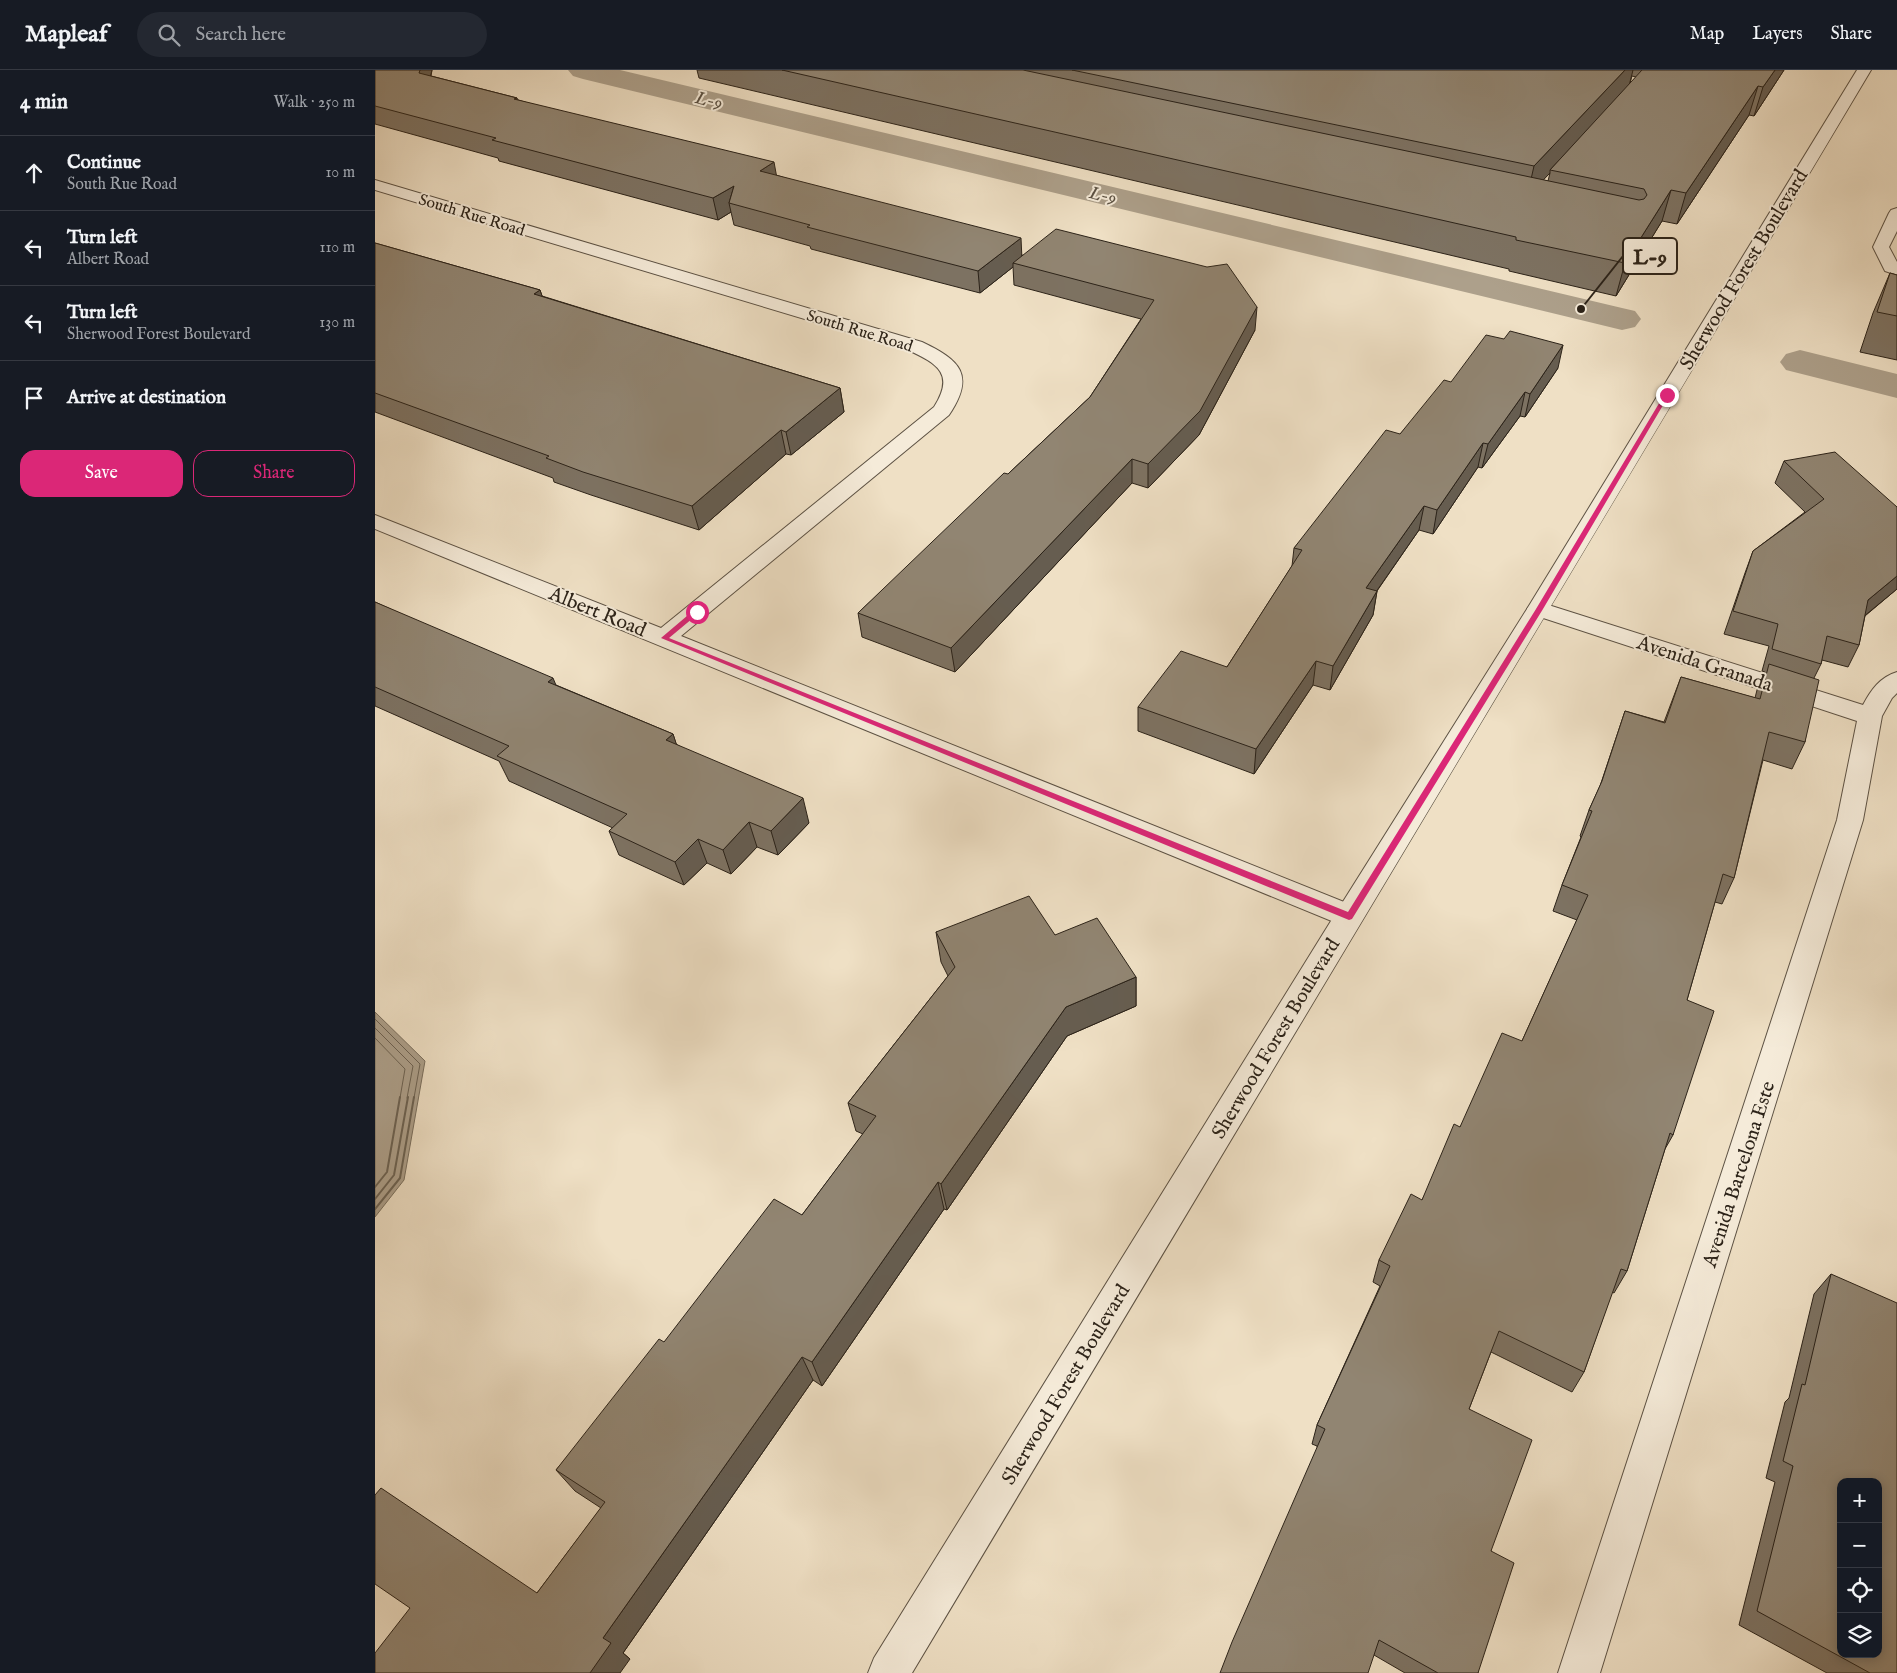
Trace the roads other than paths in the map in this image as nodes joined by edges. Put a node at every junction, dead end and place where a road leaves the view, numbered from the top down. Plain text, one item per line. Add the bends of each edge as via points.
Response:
1 (1864, 70) edge
2 (375, 185) edge
3 (1897, 213) edge
4 (1897, 270) edge
5 (375, 521) edge
6 (1539, 609) junction
7 (664, 638) junction
8 (1897, 680) edge
9 (1870, 716) junction
10 (1349, 916) junction
11 (889, 1673) edge
12 (1579, 1673) edge

1 - 6 street, Sherwood Forest Boulevard
2 - 7 street, South Rue Road via 915,346 934,354 949,366 955,380 953,396 942,411
3 - 4 street via 1881,247 1891,267
5 - 7 street, Albert Road
6 - 9 street, Avenida Granada
6 - 10 street, Sherwood Forest Boulevard
7 - 10 street, Albert Road
8 - 9 street, Avenida Barcelona Este via 1882,693
9 - 12 street, Avenida Barcelona Este via 1850,820
10 - 11 street, Sherwood Forest Boulevard

